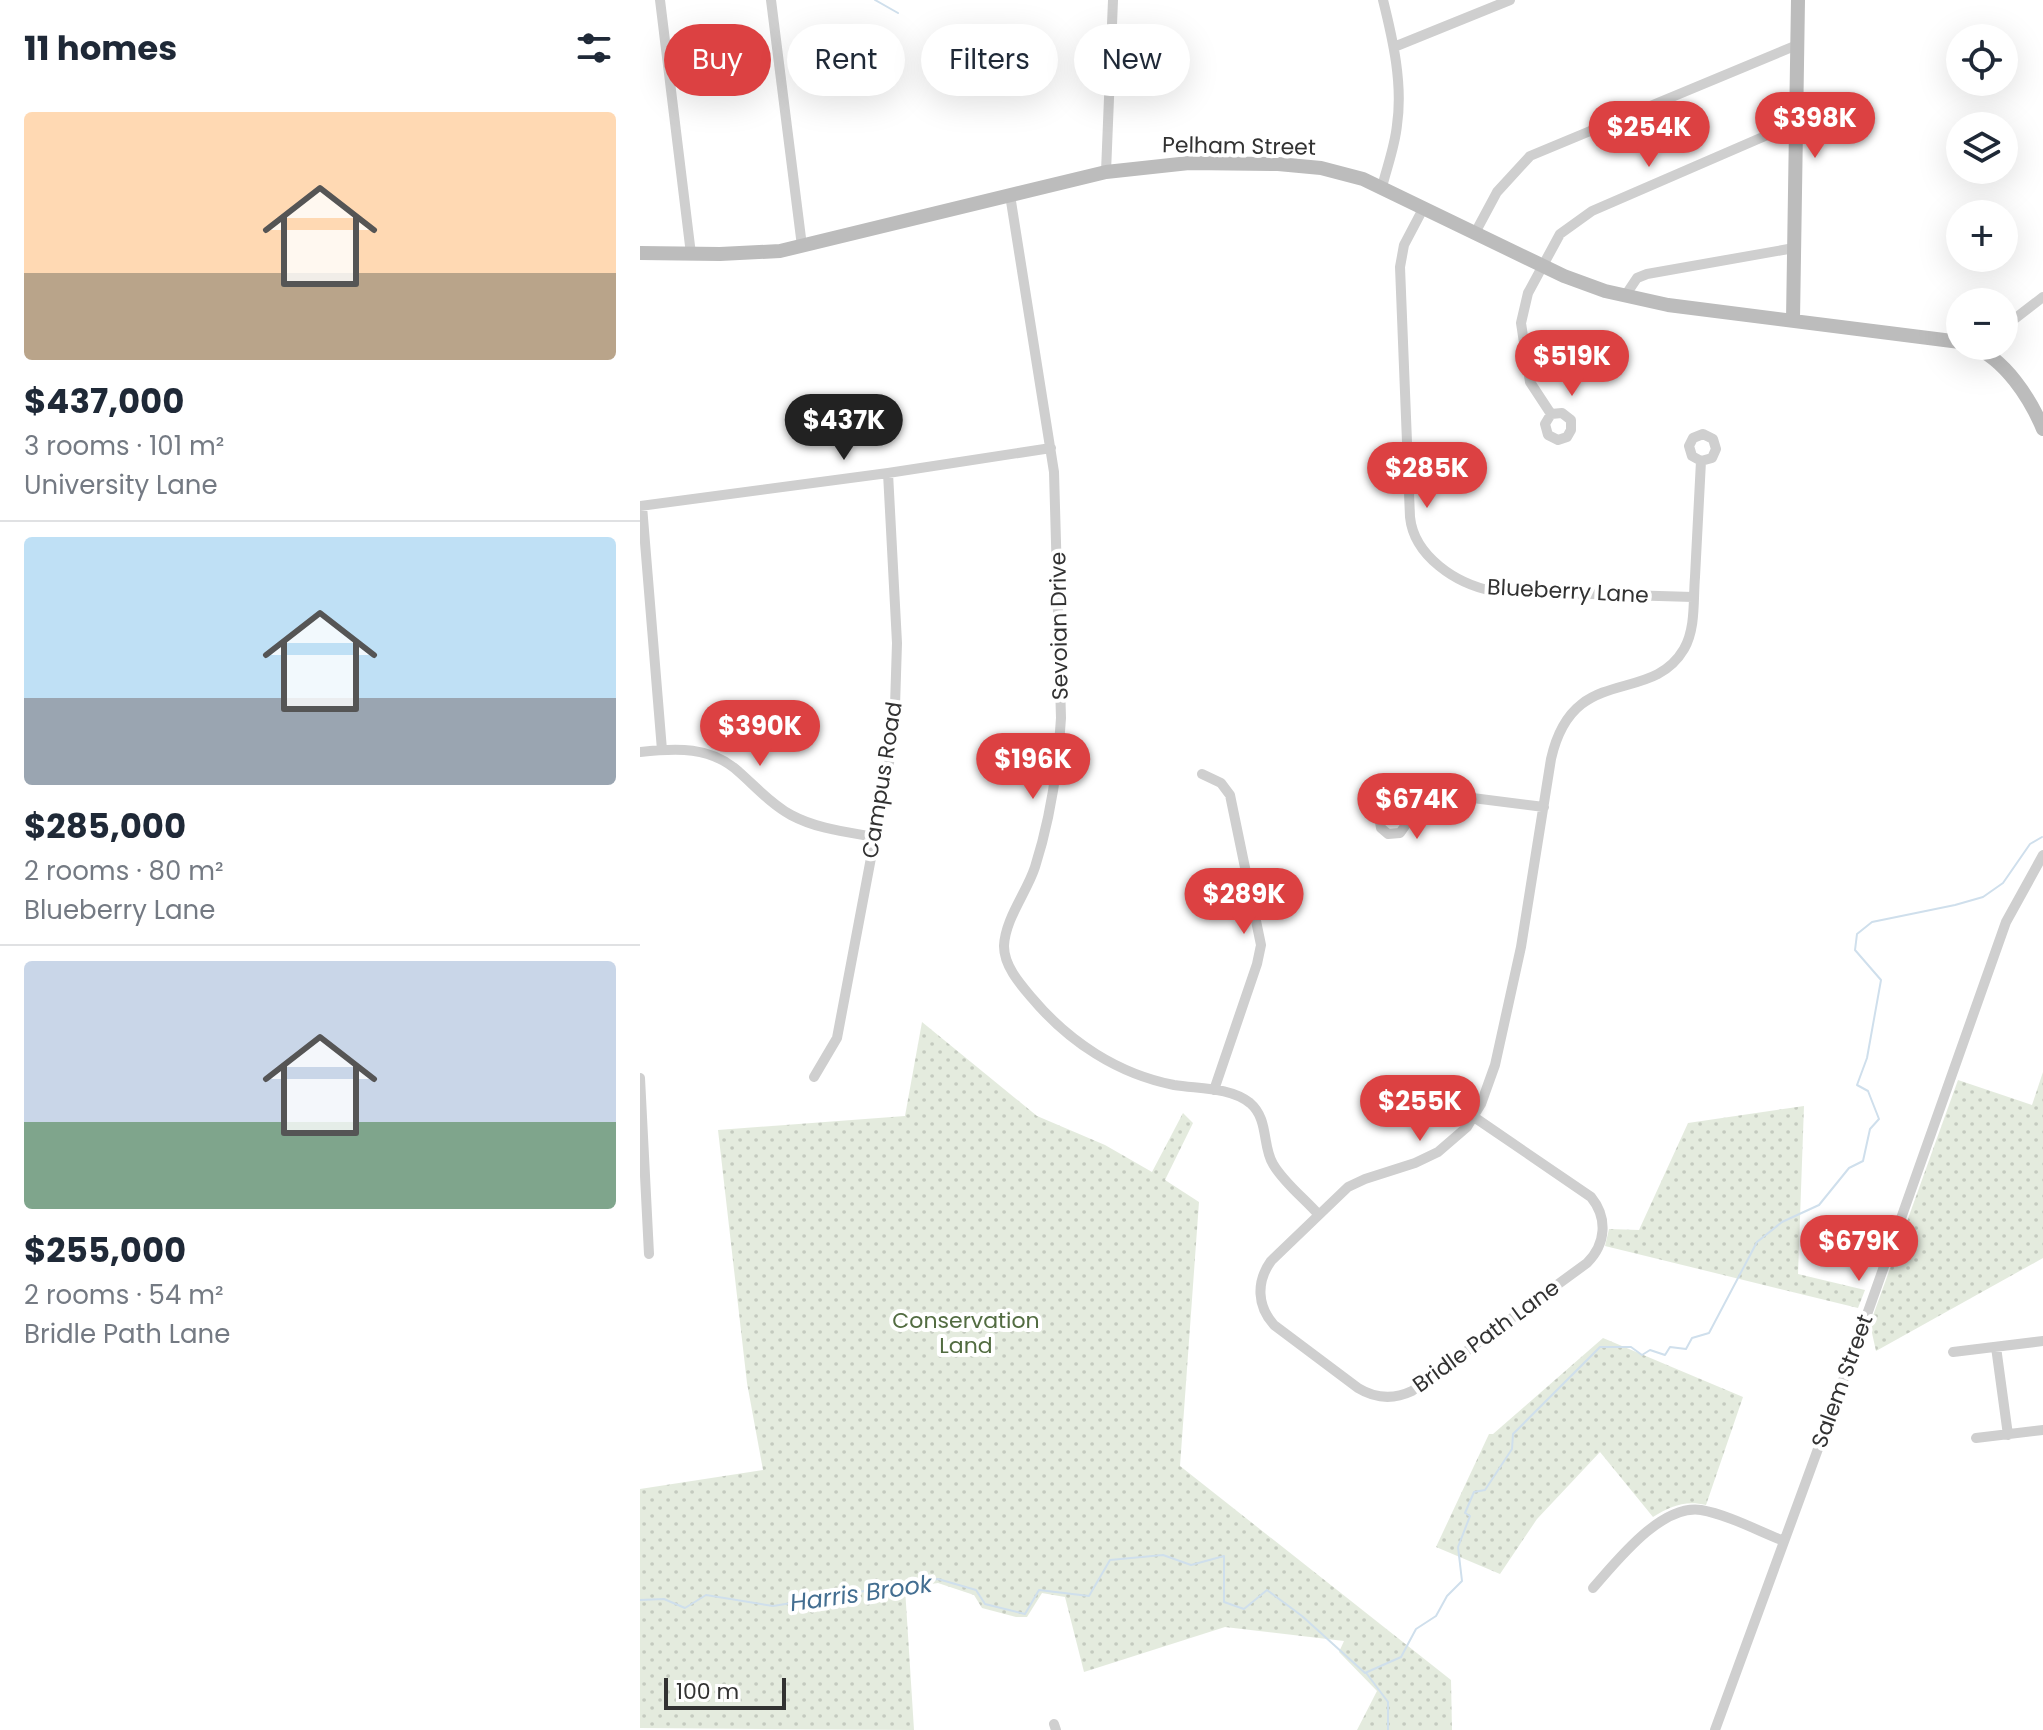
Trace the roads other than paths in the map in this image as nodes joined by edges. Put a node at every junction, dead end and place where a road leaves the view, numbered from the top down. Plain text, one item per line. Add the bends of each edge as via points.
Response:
1 (660, 0) edge
2 (771, 0) edge
3 (1113, 0) edge
4 (1383, 0) edge
5 (1510, 0) edge
6 (1798, 0) edge
7 (1797, 45) junction
8 (1394, 47) junction
9 (1796, 131) junction
10 (1106, 172) junction
11 (1382, 187) junction
12 (1010, 195) junction
13 (1424, 207) junction
14 (1475, 233) junction
15 (802, 246) junction
16 (1794, 248) junction
17 (640, 253) edge
18 (691, 254) junction
19 (1542, 266) junction
20 (1625, 296) junction
21 (2043, 297) edge
22 (2018, 316) edge
23 (1793, 320) junction
24 (1946, 340) edge
25 (1995, 360) edge
26 (1551, 414) dead end
27 (2043, 429) edge
28 (1051, 448) junction
29 (1701, 461) dead end
30 (888, 473) junction
31 (641, 506) edge
32 (1693, 597) junction
33 (662, 750) junction
34 (640, 752) edge
35 (1202, 774) dead end
36 (1544, 807) junction
37 (1406, 814) dead end
38 (875, 837) junction
39 (2043, 855) edge
40 (814, 1077) dead end
41 (640, 1078) edge
42 (1214, 1090) junction
43 (1474, 1117) junction
44 (642, 1127) edge
45 (1318, 1214) junction
46 (649, 1254) dead end
47 (2043, 1341) edge
48 (1996, 1347) junction
49 (1953, 1352) dead end
50 (2043, 1430) edge
51 (2008, 1435) junction
52 (1976, 1438) dead end
53 (1784, 1541) junction
54 (1593, 1588) dead end
55 (1715, 1730) edge

1 - 18 street
2 - 15 street
3 - 10 street
4 - 8 street
5 - 8 street
6 - 7 street
7 - 9 street
7 - 14 street via 1530,156 1497,192
8 - 11 street via 1398,121
9 - 16 street
9 - 19 street via 1772,133 1592,211 1560,234
10 - 11 street, Pelham Street via 1189,163 1278,164 1321,168
10 - 12 street, Pelham Street
11 - 13 street, Pelham Street
12 - 15 street, Pelham Street
12 - 28 street, Sevoian Drive
13 - 14 street, Pelham Street
13 - 32 street, Blueberry Lane via 1404,245 1400,267 1410,517 1422,550 1465,581 1488,590
14 - 19 street, Pelham Street
15 - 18 street, Pelham Street
16 - 20 street via 1641,276
16 - 23 street
17 - 18 street, Pelham Street
19 - 20 street, Pelham Street
19 - 26 street via 1523,307 1521,331 1530,382
20 - 23 street, Pelham Street
21 - 22 street
23 - 24 street, Pelham Street
25 - 27 street
28 - 30 street
28 - 42 street, Sevoian Drive via 1060,741 1039,852 1007,931 1006,958 1042,1010 1087,1048 1144,1077
29 - 32 street, Bridle Path Lane
30 - 31 street
30 - 38 street, Campus Road via 895,706
31 - 33 street
32 - 36 street, Bridle Path Lane via 1688,642 1671,665 1590,698 1570,714 1555,743
33 - 34 street
33 - 38 street via 698,750 719,757 791,815
35 - 42 street via 1221,783 1230,795 1261,938
36 - 37 street via 1449,795
36 - 43 street, Bridle Path Lane via 1518,963 1491,1078
38 - 40 street, Campus Road via 837,1038
39 - 53 street, Salem Street via 2006,922
41 - 44 street
42 - 45 street, Sevoian Drive via 1240,1097 1255,1109 1272,1163
43 - 45 street, Bridle Path Lane via 1438,1152 1356,1183
43 - 45 street, Bridle Path Lane via 1591,1197 1602,1216 1602,1238 1587,1263 1407,1393 1385,1397 1363,1391 1265,1314 1260,1294 1264,1273
44 - 46 street
47 - 48 street
48 - 49 street
48 - 51 street
50 - 51 street
51 - 52 street
53 - 54 street via 1716,1514 1686,1510 1648,1532
53 - 55 street, Salem Street

